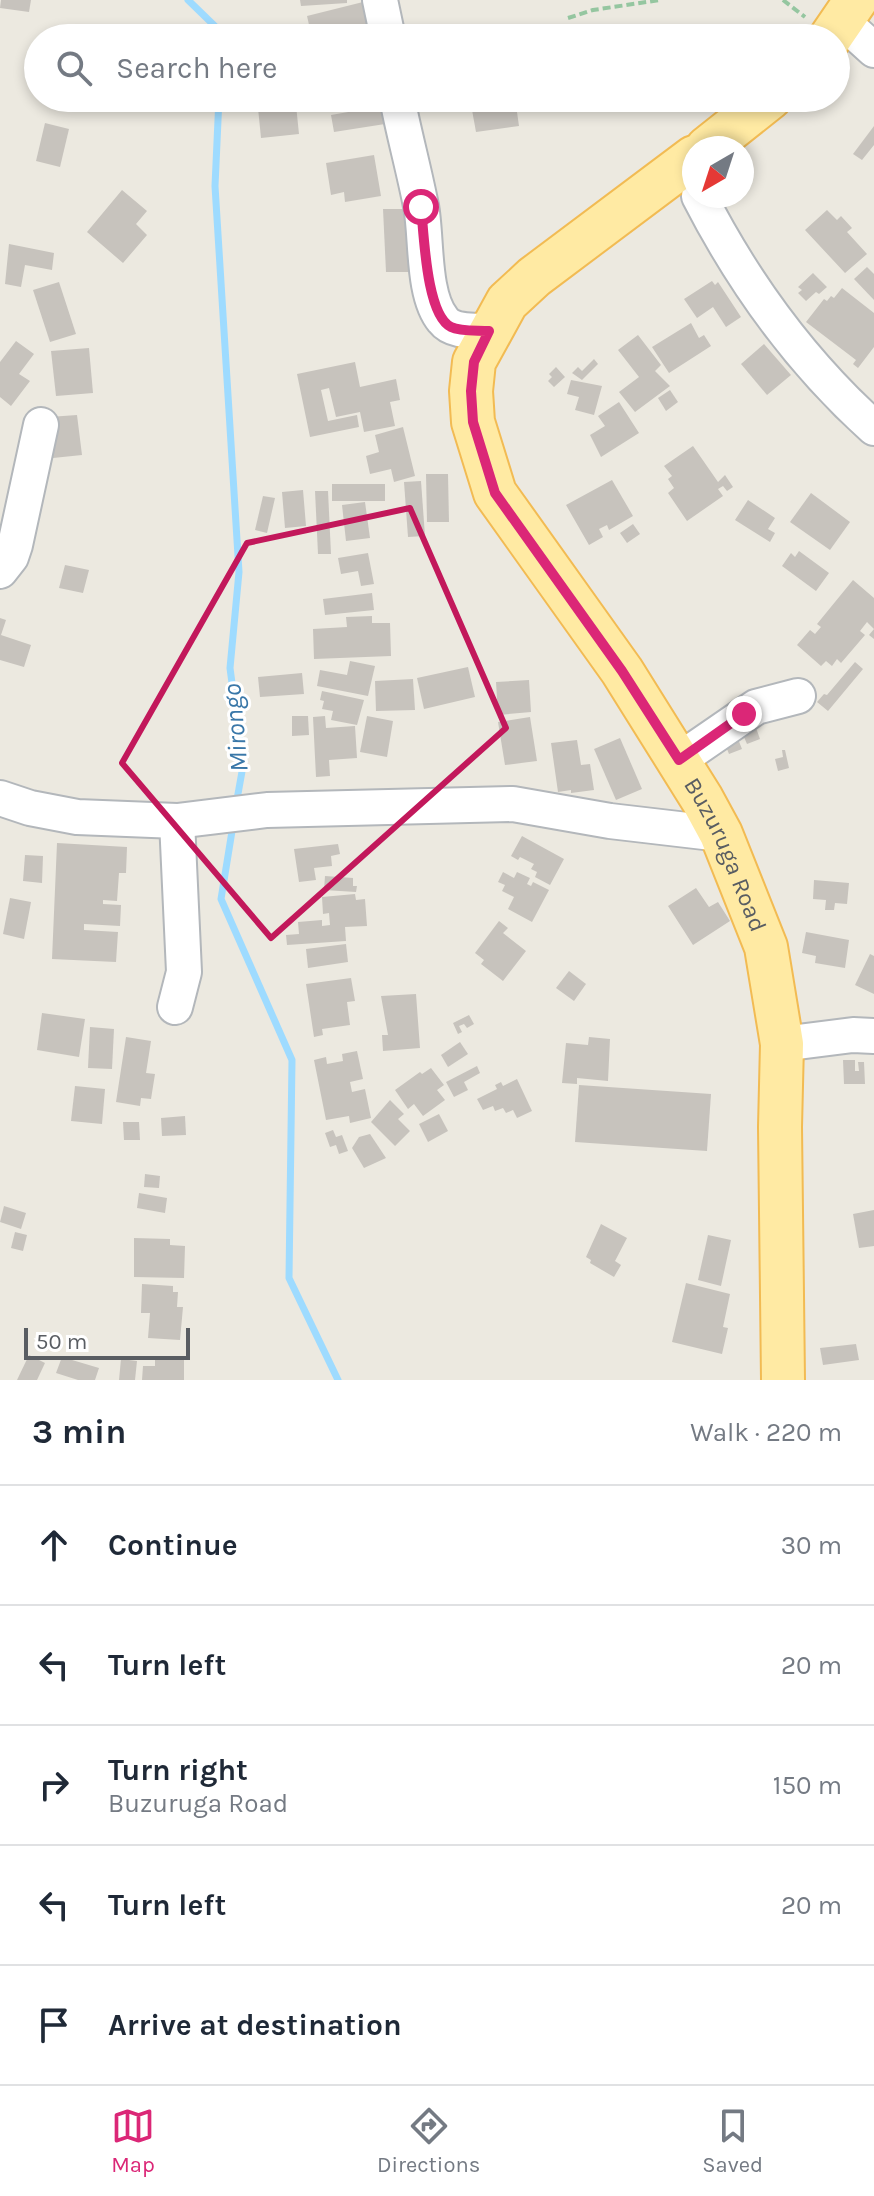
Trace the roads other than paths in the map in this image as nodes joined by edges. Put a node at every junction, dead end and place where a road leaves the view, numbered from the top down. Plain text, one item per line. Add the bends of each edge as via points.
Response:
1 (380, 0) edge
2 (385, 24) edge
3 (850, 27) edge
4 (874, 50) edge
5 (400, 112) edge
6 (756, 112) edge
7 (731, 136) edge
8 (682, 180) edge
9 (709, 208) edge
10 (489, 331) junction
11 (41, 425) dead end
12 (874, 428) edge
13 (0, 571) edge
14 (798, 696) dead end
15 (679, 760) junction
16 (0, 798) edge
17 (177, 821) junction
18 (721, 834) junction
19 (175, 1007) dead end
20 (874, 1036) edge
21 (782, 1044) junction
22 (783, 1380) edge

1 - 2 street
3 - 4 street
5 - 10 street via 438,312 453,328
6 - 7 main road, Buzuruga Road
8 - 10 main road, Buzuruga Road via 534,277 507,302
9 - 12 street via 748,279 812,366
10 - 15 main road, Buzuruga Road via 474,362 471,391 473,422 495,493
11 - 13 street via 15,545
14 - 15 street via 756,707
15 - 18 main road, Buzuruga Road
16 - 17 street via 77,817
17 - 18 street via 267,810 513,804
17 - 19 street via 184,972
18 - 21 main road, Buzuruga Road via 766,947
20 - 21 street
21 - 22 main road, Buzuruga Road

